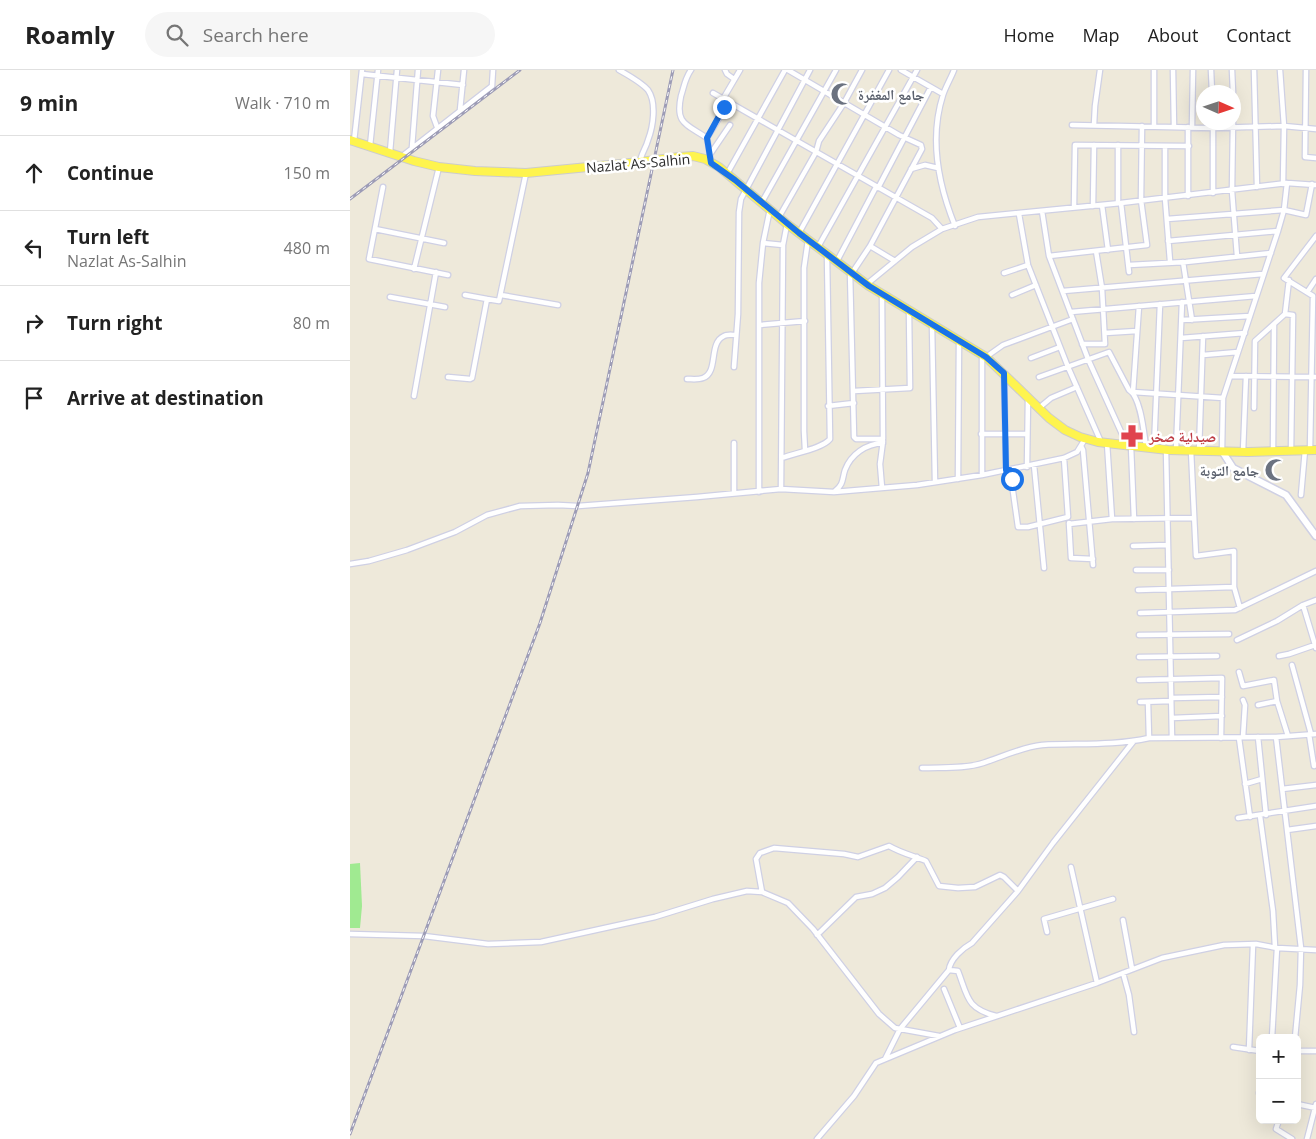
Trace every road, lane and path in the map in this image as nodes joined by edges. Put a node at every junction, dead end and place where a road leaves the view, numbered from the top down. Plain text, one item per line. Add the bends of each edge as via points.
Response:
1 (397, 70) edge
2 (418, 70) edge
3 (438, 70) edge
4 (464, 70) edge
5 (493, 70) edge
6 (619, 70) edge
7 (690, 70) edge
8 (724, 70) edge
9 (740, 70) edge
10 (786, 70) edge
11 (810, 70) edge
12 (836, 70) edge
13 (862, 70) edge
14 (889, 70) edge
15 (901, 70) edge
16 (917, 70) edge
17 (954, 70) edge
18 (1100, 70) edge
19 (1154, 70) edge
20 (1173, 70) edge
21 (1193, 70) edge
22 (1211, 70) edge
23 (1232, 70) edge
24 (1254, 70) edge
25 (1280, 70) edge
26 (1306, 70) edge
27 (362, 72) edge
28 (378, 73) edge
29 (913, 76) junction
30 (397, 78) junction
31 (734, 79) junction
32 (417, 80) junction
33 (805, 80) junction
34 (436, 82) junction
35 (463, 85) junction
36 (1212, 85) edge
37 (1232, 85) edge
38 (931, 87) junction
39 (824, 91) junction
40 (713, 93) dead end
41 (943, 94) junction
42 (723, 99) junction
43 (844, 103) junction
44 (460, 110) junction
45 (864, 115) junction
46 (758, 118) junction
47 (730, 125) dead end
48 (1072, 125) dead end
49 (1094, 126) junction
50 (1142, 126) junction
51 (1154, 126) junction
52 (1196, 126) edge
53 (1241, 126) edge
54 (1284, 126) junction
55 (437, 127) junction
56 (885, 127) junction
57 (1174, 127) junction
58 (1190, 127) junction
59 (1254, 127) junction
60 (1305, 128) junction
61 (1316, 129) edge
62 (777, 130) junction
63 (1213, 130) edge
64 (1233, 130) edge
65 (707, 138) junction
66 (903, 138) junction
67 (352, 140) edge
68 (796, 141) junction
69 (1141, 144) junction
70 (1094, 145) junction
71 (1118, 145) junction
72 (370, 146) junction
73 (1165, 146) junction
74 (1188, 146) junction
75 (412, 147) junction
76 (390, 152) junction
77 (816, 152) junction
78 (711, 154) junction
79 (401, 157) junction
80 (1316, 158) edge
81 (640, 162) junction
82 (711, 163) junction
83 (837, 164) junction
84 (439, 166) junction
85 (938, 168) junction
86 (912, 169) junction
87 (526, 173) junction
88 (727, 174) junction
89 (858, 176) junction
90 (1285, 183) junction
91 (1314, 184) edge
92 (1257, 187) junction
93 (383, 188) dead end
94 (877, 188) junction
95 (746, 189) junction
96 (1232, 191) junction
97 (1213, 193) junction
98 (1188, 196) junction
99 (896, 198) junction
100 (1165, 198) junction
101 (1141, 200) junction
102 (762, 202) junction
103 (1120, 203) junction
104 (1102, 205) junction
105 (1093, 206) junction
106 (1074, 207) junction
107 (770, 209) junction
108 (1284, 210) junction
109 (1042, 211) junction
110 (1019, 214) junction
111 (1234, 214) junction
112 (779, 217) junction
113 (1167, 219) junction
114 (787, 224) junction
115 (955, 226) junction
116 (942, 229) junction
117 (374, 230) junction
118 (1278, 231) junction
119 (799, 233) junction
120 (1236, 235) junction
121 (1316, 236) edge
122 (422, 238) junction
123 (808, 240) junction
124 (1168, 241) junction
125 (444, 242) dead end
126 (762, 243) junction
127 (783, 245) junction
128 (870, 246) junction
129 (818, 247) junction
130 (1126, 248) junction
131 (1108, 250) junction
132 (1096, 251) junction
133 (1271, 253) junction
134 (828, 254) junction
135 (1049, 256) junction
136 (1237, 256) junction
137 (837, 261) junction
138 (895, 261) junction
139 (1170, 262) junction
140 (1183, 262) junction
141 (1028, 264) junction
142 (1129, 264) junction
143 (414, 269) junction
144 (436, 272) junction
145 (851, 272) junction
146 (1129, 272) dead end
147 (1004, 273) dead end
148 (1264, 274) junction
149 (448, 275) dead end
150 (1316, 279) edge
151 (1186, 280) junction
152 (1289, 280) junction
153 (866, 284) junction
154 (1036, 285) junction
155 (1102, 288) junction
156 (1063, 291) junction
157 (1308, 291) junction
158 (882, 294) junction
159 (501, 295) junction
160 (1012, 295) dead end
161 (464, 296) dead end
162 (1256, 296) junction
163 (390, 297) dead end
164 (487, 299) junction
165 (1182, 302) junction
166 (1189, 302) junction
167 (1160, 304) junction
168 (430, 305) junction
169 (558, 305) dead end
170 (1139, 306) junction
171 (445, 307) dead end
172 (1104, 309) junction
173 (909, 311) junction
174 (1071, 312) junction
175 (1285, 314) junction
176 (1250, 316) junction
177 (1073, 319) junction
178 (1182, 320) junction
179 (1192, 320) junction
180 (805, 321) junction
181 (783, 323) junction
182 (760, 325) junction
183 (932, 325) junction
184 (1274, 325) junction
185 (1052, 327) junction
186 (1138, 331) junction
187 (1105, 333) junction
188 (1245, 333) junction
189 (736, 335) junction
190 (1203, 336) junction
191 (1181, 338) junction
192 (959, 341) junction
193 (1082, 344) junction
194 (1060, 347) junction
195 (1238, 352) junction
196 (984, 356) junction
197 (1203, 356) junction
198 (1031, 358) dead end
199 (1088, 359) junction
200 (1068, 366) junction
201 (734, 368) dead end
202 (1004, 373) junction
203 (448, 376) dead end
204 (1231, 376) junction
205 (1246, 376) junction
206 (1255, 376) junction
207 (1039, 377) dead end
208 (1274, 377) junction
209 (1293, 377) junction
210 (1314, 377) edge
211 (686, 379) dead end
212 (1077, 387) junction
213 (882, 390) junction
214 (854, 392) junction
215 (1133, 392) junction
216 (1155, 394) junction
217 (1179, 395) junction
218 (414, 396) dead end
219 (1201, 396) junction
220 (1028, 398) junction
221 (1223, 398) junction
222 (854, 404) junction
223 (828, 406) junction
224 (1039, 408) junction
225 (1254, 408) dead end
226 (982, 434) junction
227 (1005, 434) junction
228 (1026, 434) junction
229 (883, 441) junction
230 (1083, 442) junction
231 (734, 443) dead end
232 (1104, 443) junction
233 (1129, 445) junction
234 (1150, 448) junction
235 (1166, 449) junction
236 (805, 450) junction
237 (1176, 450) junction
238 (1195, 450) junction
239 (1291, 450) junction
240 (1311, 450) edge
241 (1222, 451) junction
242 (1243, 452) junction
243 (1273, 452) junction
244 (782, 458) junction
245 (1064, 458) junction
246 (1034, 465) junction
247 (1027, 467) junction
248 (1008, 470) junction
249 (982, 475) junction
250 (958, 479) junction
251 (935, 482) junction
252 (882, 488) junction
253 (780, 489) junction
254 (759, 492) junction
255 (834, 492) junction
256 (734, 493) junction
257 (1301, 495) dead end
258 (1068, 516) junction
259 (1168, 518) junction
260 (1193, 518) junction
261 (1134, 519) junction
262 (1112, 520) junction
263 (1091, 522) junction
264 (1041, 524) junction
265 (1069, 524) junction
266 (1316, 536) edge
267 (1168, 545) junction
268 (1133, 546) dead end
269 (1093, 558) junction
270 (350, 564) edge
271 (1093, 565) dead end
272 (1044, 568) dead end
273 (1136, 570) dead end
274 (1168, 570) junction
275 (1316, 571) edge
276 (1234, 587) junction
277 (1138, 590) dead end
278 (1169, 590) junction
279 (1316, 600) edge
280 (1303, 605) junction
281 (1240, 608) junction
282 (1169, 612) junction
283 (1140, 613) dead end
284 (1316, 624) edge
285 (1309, 626) junction
286 (1229, 634) dead end
287 (1138, 635) dead end
288 (1170, 635) junction
289 (1238, 640) dead end
290 (1316, 646) edge
291 (1217, 656) dead end
292 (1279, 656) dead end
293 (1139, 657) dead end
294 (1170, 657) junction
295 (1292, 665) dead end
296 (1239, 672) dead end
297 (1139, 680) dead end
298 (1171, 680) junction
299 (1222, 697) junction
300 (1171, 700) junction
301 (1243, 700) dead end
302 (1277, 701) junction
303 (1140, 702) dead end
304 (1148, 702) junction
305 (1258, 705) dead end
306 (1222, 716) junction
307 (1172, 718) junction
308 (1312, 734) edge
309 (1288, 736) junction
310 (1258, 737) junction
311 (1276, 737) junction
312 (1149, 738) junction
313 (1172, 738) junction
314 (1221, 738) junction
315 (1241, 738) junction
316 (1134, 742) junction
317 (1316, 765) edge
318 (922, 768) dead end
319 (1262, 780) junction
320 (1245, 784) junction
321 (1316, 785) edge
322 (1282, 789) junction
323 (1316, 806) edge
324 (1284, 812) junction
325 (1263, 815) junction
326 (1250, 817) junction
327 (1238, 818) dead end
328 (1316, 826) edge
329 (1287, 830) junction
330 (917, 857) junction
331 (1071, 867) dead end
332 (1018, 891) junction
333 (762, 892) junction
334 (1113, 900) dead end
335 (1079, 908) junction
336 (1124, 920) dead end
337 (1047, 932) dead end
338 (350, 934) edge
339 (818, 935) junction
340 (1253, 944) junction
341 (1276, 947) junction
342 (1301, 948) junction
343 (1316, 950) edge
344 (949, 970) junction
345 (1132, 970) junction
346 (1123, 973) junction
347 (1097, 983) junction
348 (944, 989) dead end
349 (997, 1016) junction
350 (960, 1028) junction
351 (900, 1029) junction
352 (1134, 1032) dead end
353 (1272, 1034) edge
354 (1295, 1034) edge
355 (938, 1036) junction
356 (1233, 1047) dead end
357 (1249, 1050) junction
358 (1256, 1051) edge
359 (1301, 1051) edge
360 (1316, 1051) edge
361 (885, 1059) junction
362 (1301, 1105) edge
363 (1316, 1107) edge
364 (1278, 1124) edge
365 (818, 1139) edge
366 (1292, 1139) edge
367 (1307, 1139) edge

1 - 30 street
2 - 32 street
3 - 34 street
4 - 35 street
5 - 44 street via 492,86
6 - 81 street via 640,83 653,103 649,140
7 - 65 street via 678,114 682,121
8 - 31 street
9 - 31 street
10 - 33 street
10 - 46 street
11 - 33 street
12 - 39 street
13 - 43 street
14 - 45 street
15 - 29 street
16 - 29 street
17 - 41 street
18 - 49 street
19 - 51 street
20 - 57 street
21 - 58 street
22 - 36 street
23 - 37 street
24 - 59 street
25 - 54 street
26 - 60 street
27 - 28 street
27 - 67 street
28 - 30 street
28 - 72 street
29 - 38 street
29 - 56 street
30 - 32 street
30 - 76 street
31 - 42 street
32 - 34 street
32 - 75 street
33 - 39 street
33 - 62 street
34 - 35 street
34 - 55 street via 433,116
35 - 44 street
38 - 41 street
38 - 66 street
39 - 43 street
39 - 68 street
40 - 42 street
41 - 85 street via 936,133
42 - 46 street
42 - 65 street via 721,115
43 - 45 street
43 - 77 street via 818,141
44 - 55 street
45 - 56 street
45 - 83 street
46 - 62 street
46 - 88 street
47 - 78 street
48 - 49 street
49 - 50 street
50 - 51 street
50 - 69 street
51 - 57 street
52 - 58 street
53 - 59 street
54 - 59 street
54 - 60 street
54 - 90 street
55 - 75 street
56 - 66 street
56 - 89 street
57 - 58 street
58 - 74 street
59 - 92 street
60 - 61 street
60 - 80 street via 1305,156
62 - 68 street
62 - 95 street
63 - 97 street
64 - 96 street
65 - 78 street
66 - 86 street via 921,145
66 - 94 street
67 - 72 main road, Nazlat As-Salhin
68 - 77 street
68 - 102 street
69 - 71 street
69 - 73 street
69 - 101 street
70 - 71 street
70 - 105 street
70 - 106 street via 1075,144
71 - 103 street
72 - 76 main road, Nazlat As-Salhin
73 - 74 street
73 - 100 street
74 - 98 street
75 - 79 street
76 - 79 main road, Nazlat As-Salhin
77 - 83 street
77 - 112 street
78 - 82 street
79 - 84 main road, Nazlat As-Salhin
81 - 82 main road, Nazlat As-Salhin via 693,156
81 - 87 main road, Nazlat As-Salhin
82 - 88 main road, Nazlat As-Salhin
83 - 89 street
83 - 119 street
84 - 87 main road, Nazlat As-Salhin
84 - 122 street
85 - 86 street via 925,165
85 - 115 street
86 - 99 street
87 - 159 street
88 - 95 main road, Nazlat As-Salhin
89 - 94 street
89 - 129 street
90 - 91 street
90 - 92 street
90 - 108 street
91 - 108 street via 1306,215
92 - 96 street
93 - 117 street
94 - 99 street
94 - 137 street
95 - 102 main road, Nazlat As-Salhin
95 - 189 street via 739,212
96 - 97 street
96 - 111 street
97 - 98 street
98 - 100 street
99 - 116 street via 932,218
99 - 128 street
100 - 101 street
100 - 113 street
101 - 103 street
101 - 130 street via 1147,245
102 - 107 main road, Nazlat As-Salhin
103 - 104 street
103 - 130 street
104 - 105 street
104 - 131 street
105 - 106 street
106 - 109 street
107 - 112 main road, Nazlat As-Salhin
107 - 126 street
108 - 111 street
108 - 118 street
109 - 110 street
109 - 135 street
110 - 115 street via 978,216
110 - 141 street
111 - 113 street
111 - 120 street
112 - 114 main road, Nazlat As-Salhin
113 - 124 street
114 - 119 main road, Nazlat As-Salhin
114 - 127 street
115 - 116 street
116 - 138 street
117 - 122 street
117 - 143 street via 369,259
118 - 120 street
118 - 133 street
119 - 123 main road, Nazlat As-Salhin
120 - 124 street
120 - 136 street
121 - 152 street via 1284,278
122 - 125 street
122 - 143 street
123 - 129 main road, Nazlat As-Salhin
123 - 180 street via 804,268
124 - 139 street
126 - 127 street
126 - 182 street
127 - 181 street
128 - 138 street
128 - 145 street
129 - 134 main road, Nazlat As-Salhin
130 - 131 street
130 - 142 street
131 - 132 street
132 - 135 street
132 - 155 street
133 - 136 street
133 - 148 street
134 - 137 main road, Nazlat As-Salhin
134 - 223 street
135 - 156 street
136 - 140 street
137 - 145 main road, Nazlat As-Salhin
138 - 153 street
139 - 140 street
139 - 142 street
140 - 151 street
141 - 147 street
141 - 154 street
142 - 146 street
143 - 144 street
144 - 149 street
144 - 168 street
145 - 153 main road, Nazlat As-Salhin
145 - 214 street
148 - 151 street
148 - 162 street
150 - 157 street
151 - 155 street
151 - 166 street
152 - 157 street
152 - 175 street
153 - 158 main road, Nazlat As-Salhin
154 - 160 street
154 - 185 street
155 - 156 street
155 - 172 street
156 - 174 street
157 - 210 street via 1313,296
158 - 173 main road, Nazlat As-Salhin
158 - 213 street
159 - 164 street via 498,302
159 - 169 street
161 - 164 street
162 - 166 street
162 - 176 street
163 - 168 street
164 - 203 street via 471,379
165 - 166 street
165 - 167 street
165 - 178 street
166 - 179 street
167 - 170 street
167 - 216 street
168 - 171 street
168 - 218 street
170 - 172 street
170 - 186 street
172 - 174 street
172 - 187 street
173 - 183 main road, Nazlat As-Salhin
173 - 213 street via 911,386 908,389
174 - 177 street
175 - 184 street
175 - 209 street via 1293,315
176 - 179 street
176 - 188 street
177 - 185 street
177 - 193 street
178 - 179 street
178 - 191 street
180 - 181 street
180 - 236 street
181 - 182 street
181 - 244 street
182 - 254 street
183 - 192 main road, Nazlat As-Salhin
183 - 251 street
184 - 206 street via 1256,341
184 - 208 street
185 - 194 street
185 - 196 street via 1003,345
186 - 187 street
186 - 215 street
187 - 193 street via 1105,344
188 - 190 street
188 - 195 street
189 - 201 street
189 - 211 street via 718,340 706,377
190 - 191 street
190 - 197 street
191 - 217 street
192 - 196 main road, Nazlat As-Salhin
192 - 250 street
193 - 199 street
194 - 198 street
194 - 200 street
195 - 197 street
195 - 204 street
196 - 202 main road, Nazlat As-Salhin
196 - 226 street
197 - 219 street
199 - 200 street
199 - 215 street via 1109,352
199 - 233 street
200 - 207 street
200 - 212 street
202 - 220 main road, Nazlat As-Salhin
202 - 227 street
204 - 205 street
204 - 221 street
205 - 206 street
205 - 242 street
206 - 208 street
206 - 225 street
208 - 209 street
208 - 243 street
209 - 210 street
209 - 239 street
210 - 240 street
212 - 224 street via 1051,398
212 - 232 street
213 - 214 street
213 - 229 street
214 - 222 street
215 - 216 street
215 - 234 street
216 - 217 street
216 - 234 street
217 - 219 street
217 - 237 street
219 - 221 street
219 - 238 street
220 - 224 main road, Nazlat As-Salhin
220 - 228 street
221 - 241 street
222 - 223 street
222 - 229 street via 855,439
223 - 236 street via 829,441
224 - 230 main road, Nazlat As-Salhin
226 - 227 street
226 - 249 street
227 - 228 street
227 - 248 street
228 - 247 street
229 - 252 street via 880,464
229 - 255 street via 858,452 845,468 843,483
230 - 232 main road, Nazlat As-Salhin
230 - 245 street via 1077,452
230 - 263 street
231 - 256 street
232 - 233 main road, Nazlat As-Salhin
232 - 262 street
233 - 234 main road, Nazlat As-Salhin
233 - 261 street
234 - 235 main road, Nazlat As-Salhin
235 - 237 main road, Nazlat As-Salhin
235 - 259 street
236 - 244 street
237 - 238 main road, Nazlat As-Salhin
238 - 241 main road, Nazlat As-Salhin
238 - 260 street
239 - 240 main road, Nazlat As-Salhin
239 - 243 main road, Nazlat As-Salhin
240 - 257 street
241 - 242 main road, Nazlat As-Salhin
241 - 266 street via 1233,468 1286,495
242 - 243 main road, Nazlat As-Salhin
244 - 253 street
245 - 246 street
245 - 258 street
246 - 247 street
246 - 264 street
247 - 248 street
248 - 249 street
248 - 264 street via 1018,527
249 - 250 street
250 - 251 street
251 - 252 street
252 - 255 street
253 - 254 street
253 - 255 street
254 - 256 street
256 - 270 street via 578,506 520,506 487,515 455,532 407,550
258 - 264 street
258 - 265 street
259 - 260 street
259 - 261 street
259 - 267 street
260 - 276 street via 1196,556 1234,552
261 - 262 street
262 - 263 street
263 - 265 street
263 - 269 street
264 - 272 street
265 - 269 street via 1071,558
267 - 268 street
267 - 274 street
269 - 271 street
273 - 274 street
274 - 278 street
275 - 281 street
276 - 278 street
276 - 281 street
277 - 278 street
278 - 282 street
279 - 280 street
280 - 285 street
280 - 289 street
281 - 282 street
282 - 283 street
282 - 288 street
284 - 285 street
285 - 290 street
286 - 288 street
287 - 288 street
288 - 294 street
290 - 292 street
291 - 294 street
293 - 294 street
294 - 298 street
295 - 308 street
296 - 302 street via 1244,686 1274,680
297 - 298 street
298 - 299 street via 1222,678
298 - 300 street
299 - 300 street
299 - 306 street
300 - 304 street
300 - 307 street
301 - 315 street
302 - 305 street
302 - 309 street
303 - 304 street
304 - 312 street
306 - 307 street
306 - 314 street
307 - 313 street
308 - 309 street
308 - 317 street
309 - 311 street
310 - 311 street
310 - 315 street
310 - 319 street
311 - 322 street
312 - 313 street
312 - 316 street
313 - 314 street
314 - 315 street
315 - 320 street
316 - 318 street via 1040,745 982,764
316 - 332 street
319 - 320 street
319 - 325 street
320 - 326 street
321 - 322 street
322 - 324 street
323 - 324 street
324 - 325 street
324 - 329 street
325 - 326 street
325 - 341 street
326 - 327 street
328 - 329 street
329 - 342 street
330 - 332 street via 926,861 939,886 975,887 1000,875
330 - 333 street via 898,853 889,846 858,857 774,848 760,853 756,859
330 - 339 street via 885,888 856,897
331 - 335 street
332 - 344 street via 972,943 965,946
333 - 338 street via 738,893 655,917 541,942 488,944 424,936
333 - 339 street via 788,903
334 - 335 street
335 - 337 street via 1044,918
335 - 347 street
336 - 345 street
339 - 351 street via 879,1014
340 - 341 street
340 - 345 street via 1224,945 1173,955
340 - 357 street
341 - 342 street
341 - 353 street
342 - 343 street
342 - 354 street
344 - 349 street via 958,971 970,1003
344 - 351 street
345 - 346 street
346 - 347 street
346 - 352 street
347 - 349 street
348 - 350 street
349 - 350 street
350 - 355 street
351 - 355 street
351 - 361 street
355 - 361 street
356 - 357 street
357 - 358 street
359 - 360 street
361 - 365 street via 876,1062 854,1096
362 - 363 street
363 - 367 street
364 - 366 street via 1276,1129

